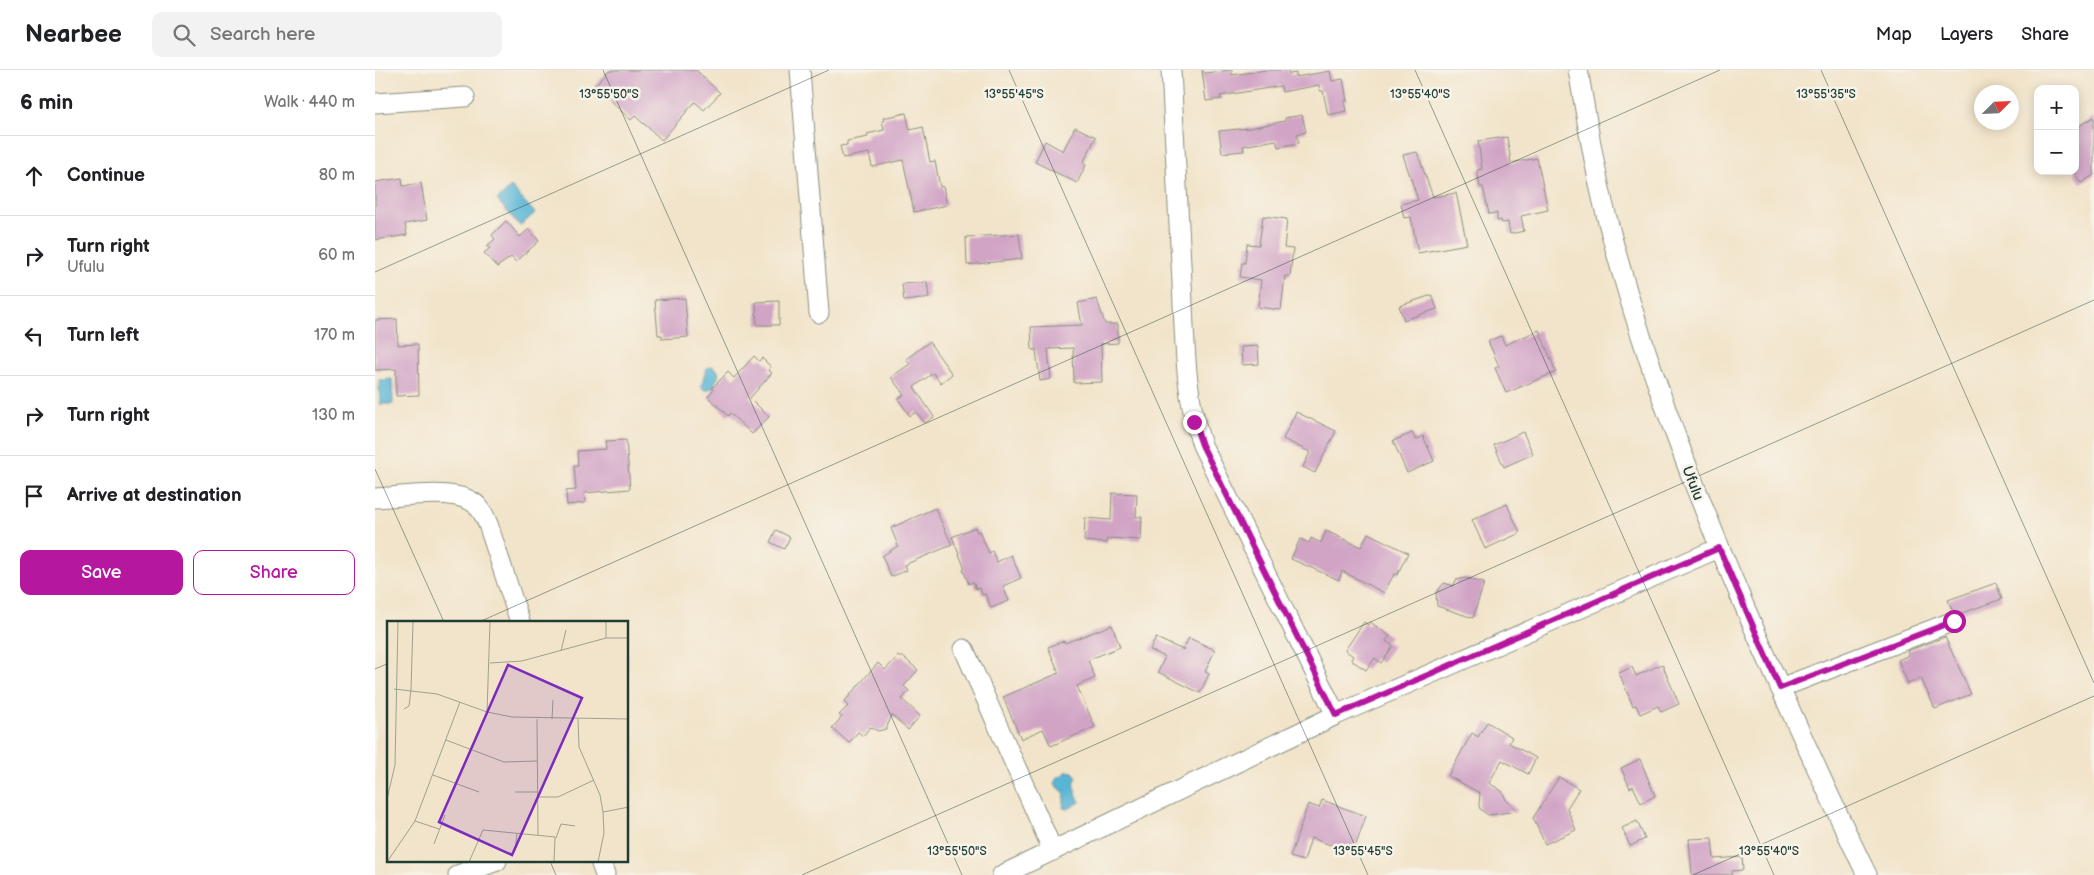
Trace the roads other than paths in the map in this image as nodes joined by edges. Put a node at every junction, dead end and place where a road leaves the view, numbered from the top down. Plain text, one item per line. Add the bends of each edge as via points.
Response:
1 (800, 70) edge
2 (1171, 70) edge
3 (1578, 70) edge
4 (465, 97) dead end
5 (375, 103) edge
6 (819, 312) dead end
7 (375, 498) edge
8 (1719, 548) junction
9 (520, 621) edge
10 (1954, 621) dead end
11 (964, 650) dead end
12 (1780, 688) junction
13 (1336, 715) junction
14 (1053, 851) junction
15 (494, 862) edge
16 (600, 862) edge
17 (1004, 874) edge
18 (458, 875) edge
19 (605, 875) edge
20 (1867, 875) edge

1 - 6 street
2 - 13 street via 1184,316 1194,422 1202,445
3 - 8 street, Ufulu via 1606,217 1632,311 1661,400
4 - 5 street
7 - 9 street via 450,494 477,506 488,524
8 - 12 street, Ufulu
8 - 13 street
10 - 12 street
11 - 14 street
12 - 20 street, Ufulu
13 - 14 street
14 - 17 street
15 - 18 street
16 - 19 street

